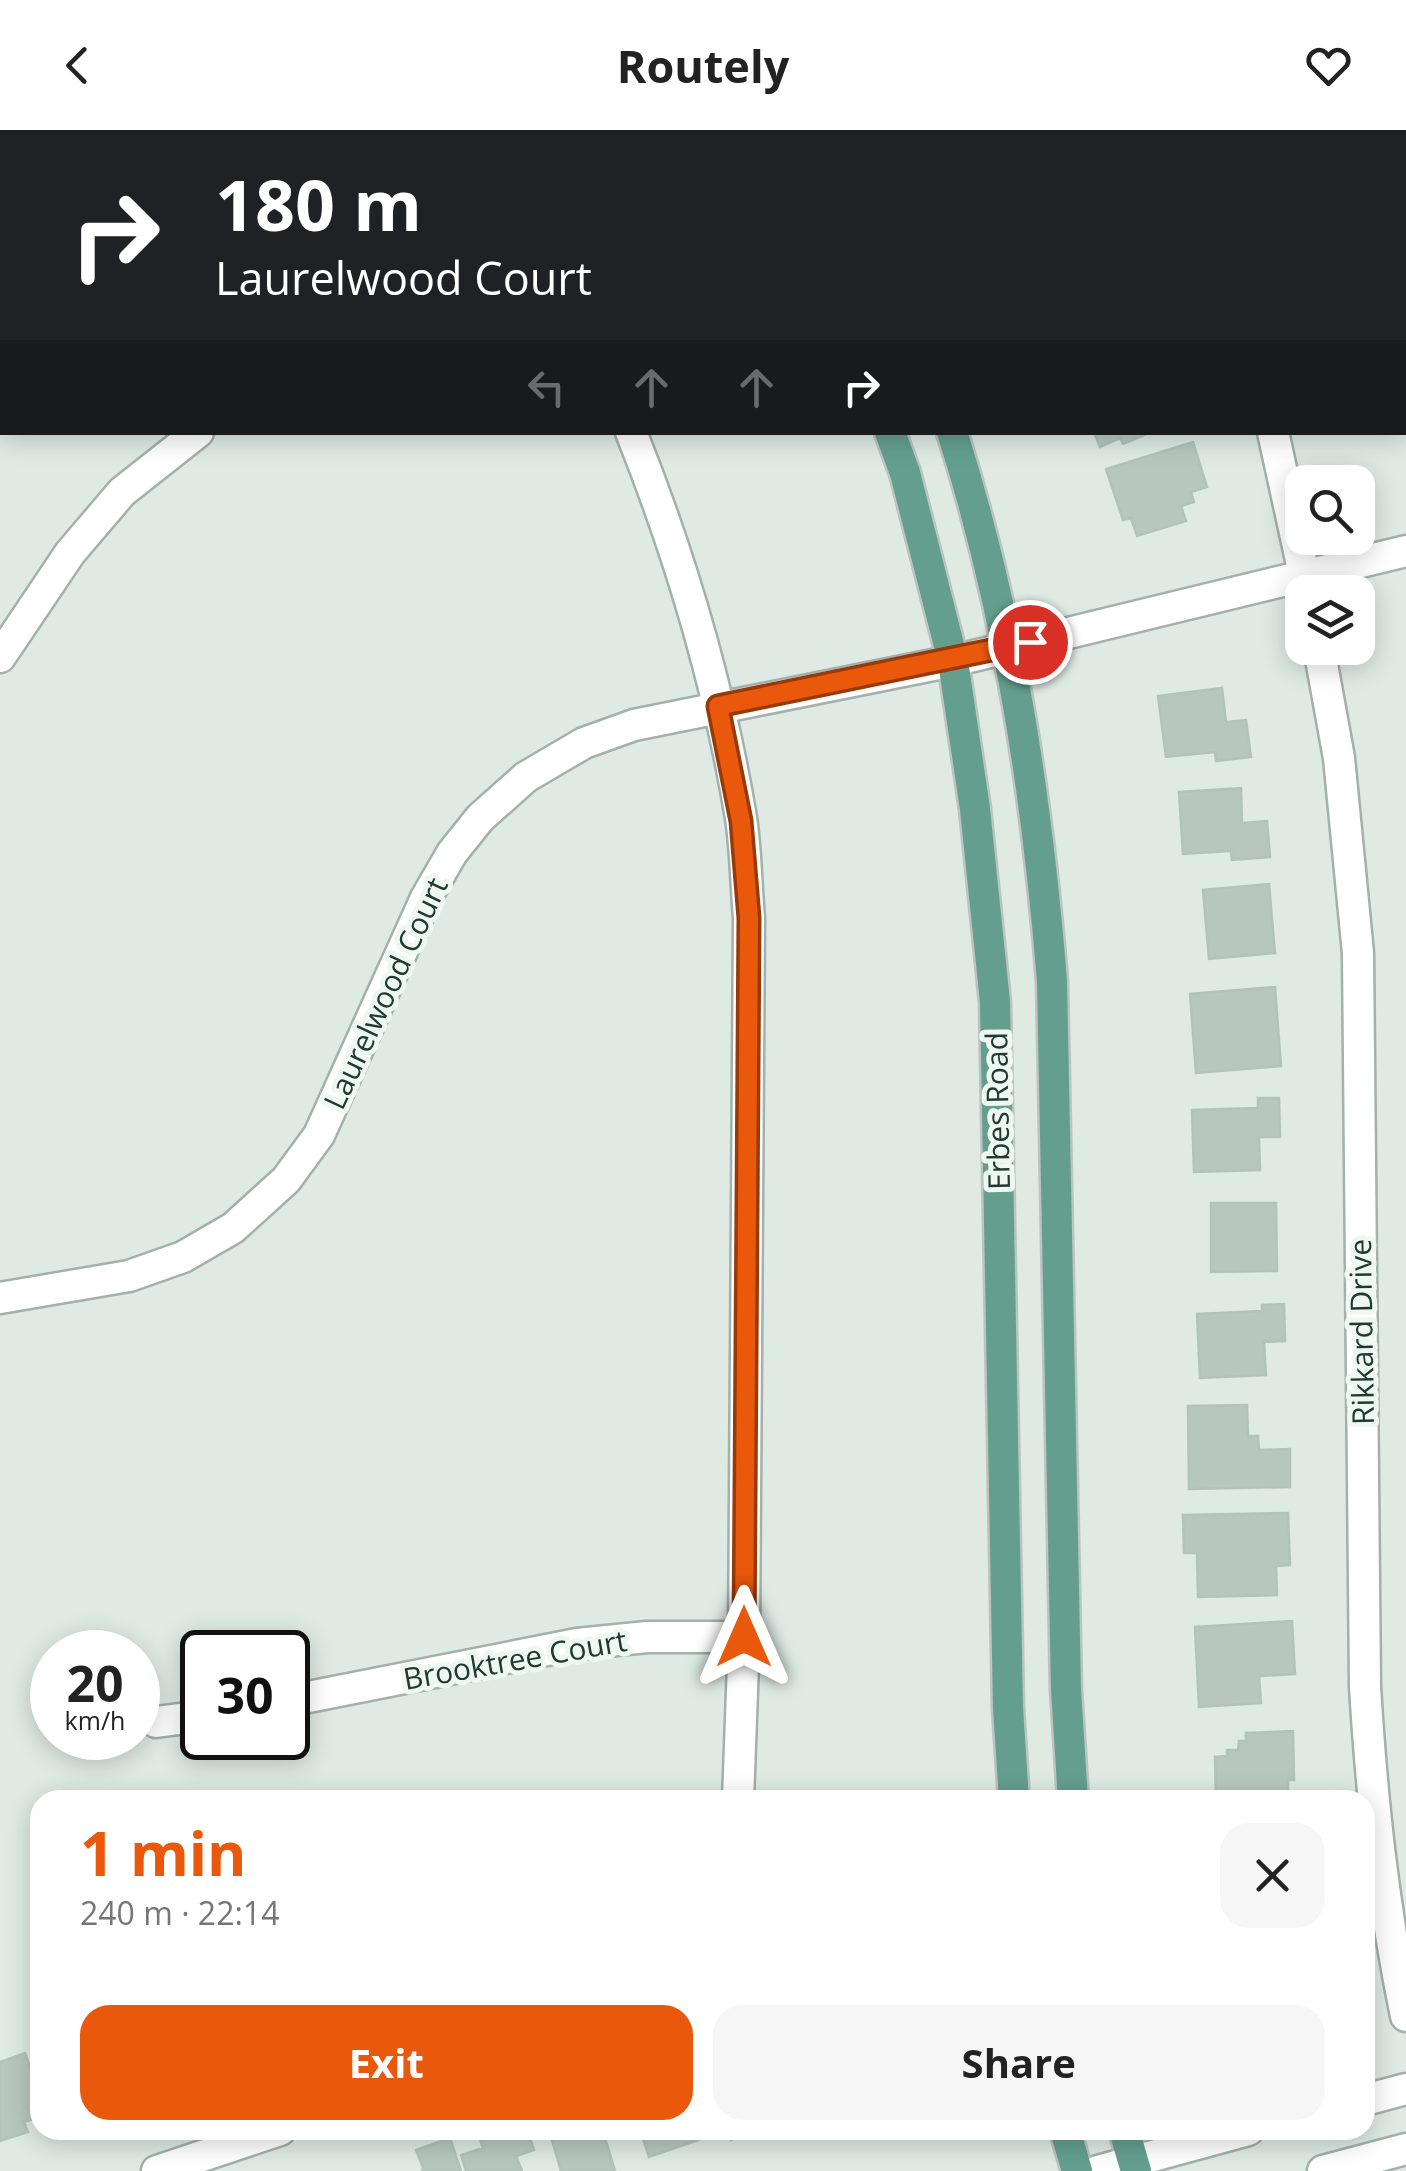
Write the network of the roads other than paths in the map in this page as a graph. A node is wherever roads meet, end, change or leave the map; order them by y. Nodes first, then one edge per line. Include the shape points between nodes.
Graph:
1 (194, 435) edge
2 (632, 435) edge
3 (891, 435) edge
4 (953, 435) edge
5 (1274, 435) edge
6 (1406, 551) edge
7 (1305, 575) edge
8 (1334, 575) edge
9 (1285, 589) edge
10 (1006, 648) junction
11 (0, 657) edge
12 (953, 661) junction
13 (1322, 665) edge
14 (718, 706) junction
15 (0, 1298) edge
16 (744, 1637) junction
17 (310, 1697) edge
18 (738, 1790) edge
19 (1013, 1790) edge
20 (1072, 1790) edge
21 (1371, 1790) edge
22 (1375, 1827) edge
23 (1406, 2016) edge
24 (1406, 2089) edge
25 (1375, 2097) edge
26 (250, 2140) edge
27 (1068, 2140) edge
28 (1127, 2140) edge
29 (1217, 2140) edge
30 (1406, 2149) edge
31 (1135, 2166) edge
32 (157, 2171) edge
33 (1076, 2171) edge
34 (1098, 2171) edge
35 (1323, 2171) edge

1 - 11 street via 122,492 70,553
2 - 14 street via 676,550
3 - 12 main road, Erbes Road
4 - 10 main road, Erbes Road
5 - 7 street
6 - 8 street, Laurelwood Court
9 - 10 street, Laurelwood Court
10 - 12 street, Laurelwood Court
10 - 20 main road, Erbes Road via 1032,786 1052,981
12 - 14 street, Laurelwood Court
12 - 19 main road, Erbes Road via 994,1002
13 - 21 street, Rikkard Drive via 1339,758 1358,954
14 - 15 street, Laurelwood Court via 584,743 526,777 480,818 426,898 319,1134 286,1180 234,1228 183,1258 129,1276
14 - 16 street via 741,821 749,918
16 - 17 street, Brooktree Court via 578,1644
16 - 18 street
22 - 23 street, Rikkard Drive
24 - 25 street
26 - 32 street
27 - 33 main road
28 - 31 main road
29 - 31 street
30 - 35 street
31 - 34 street

